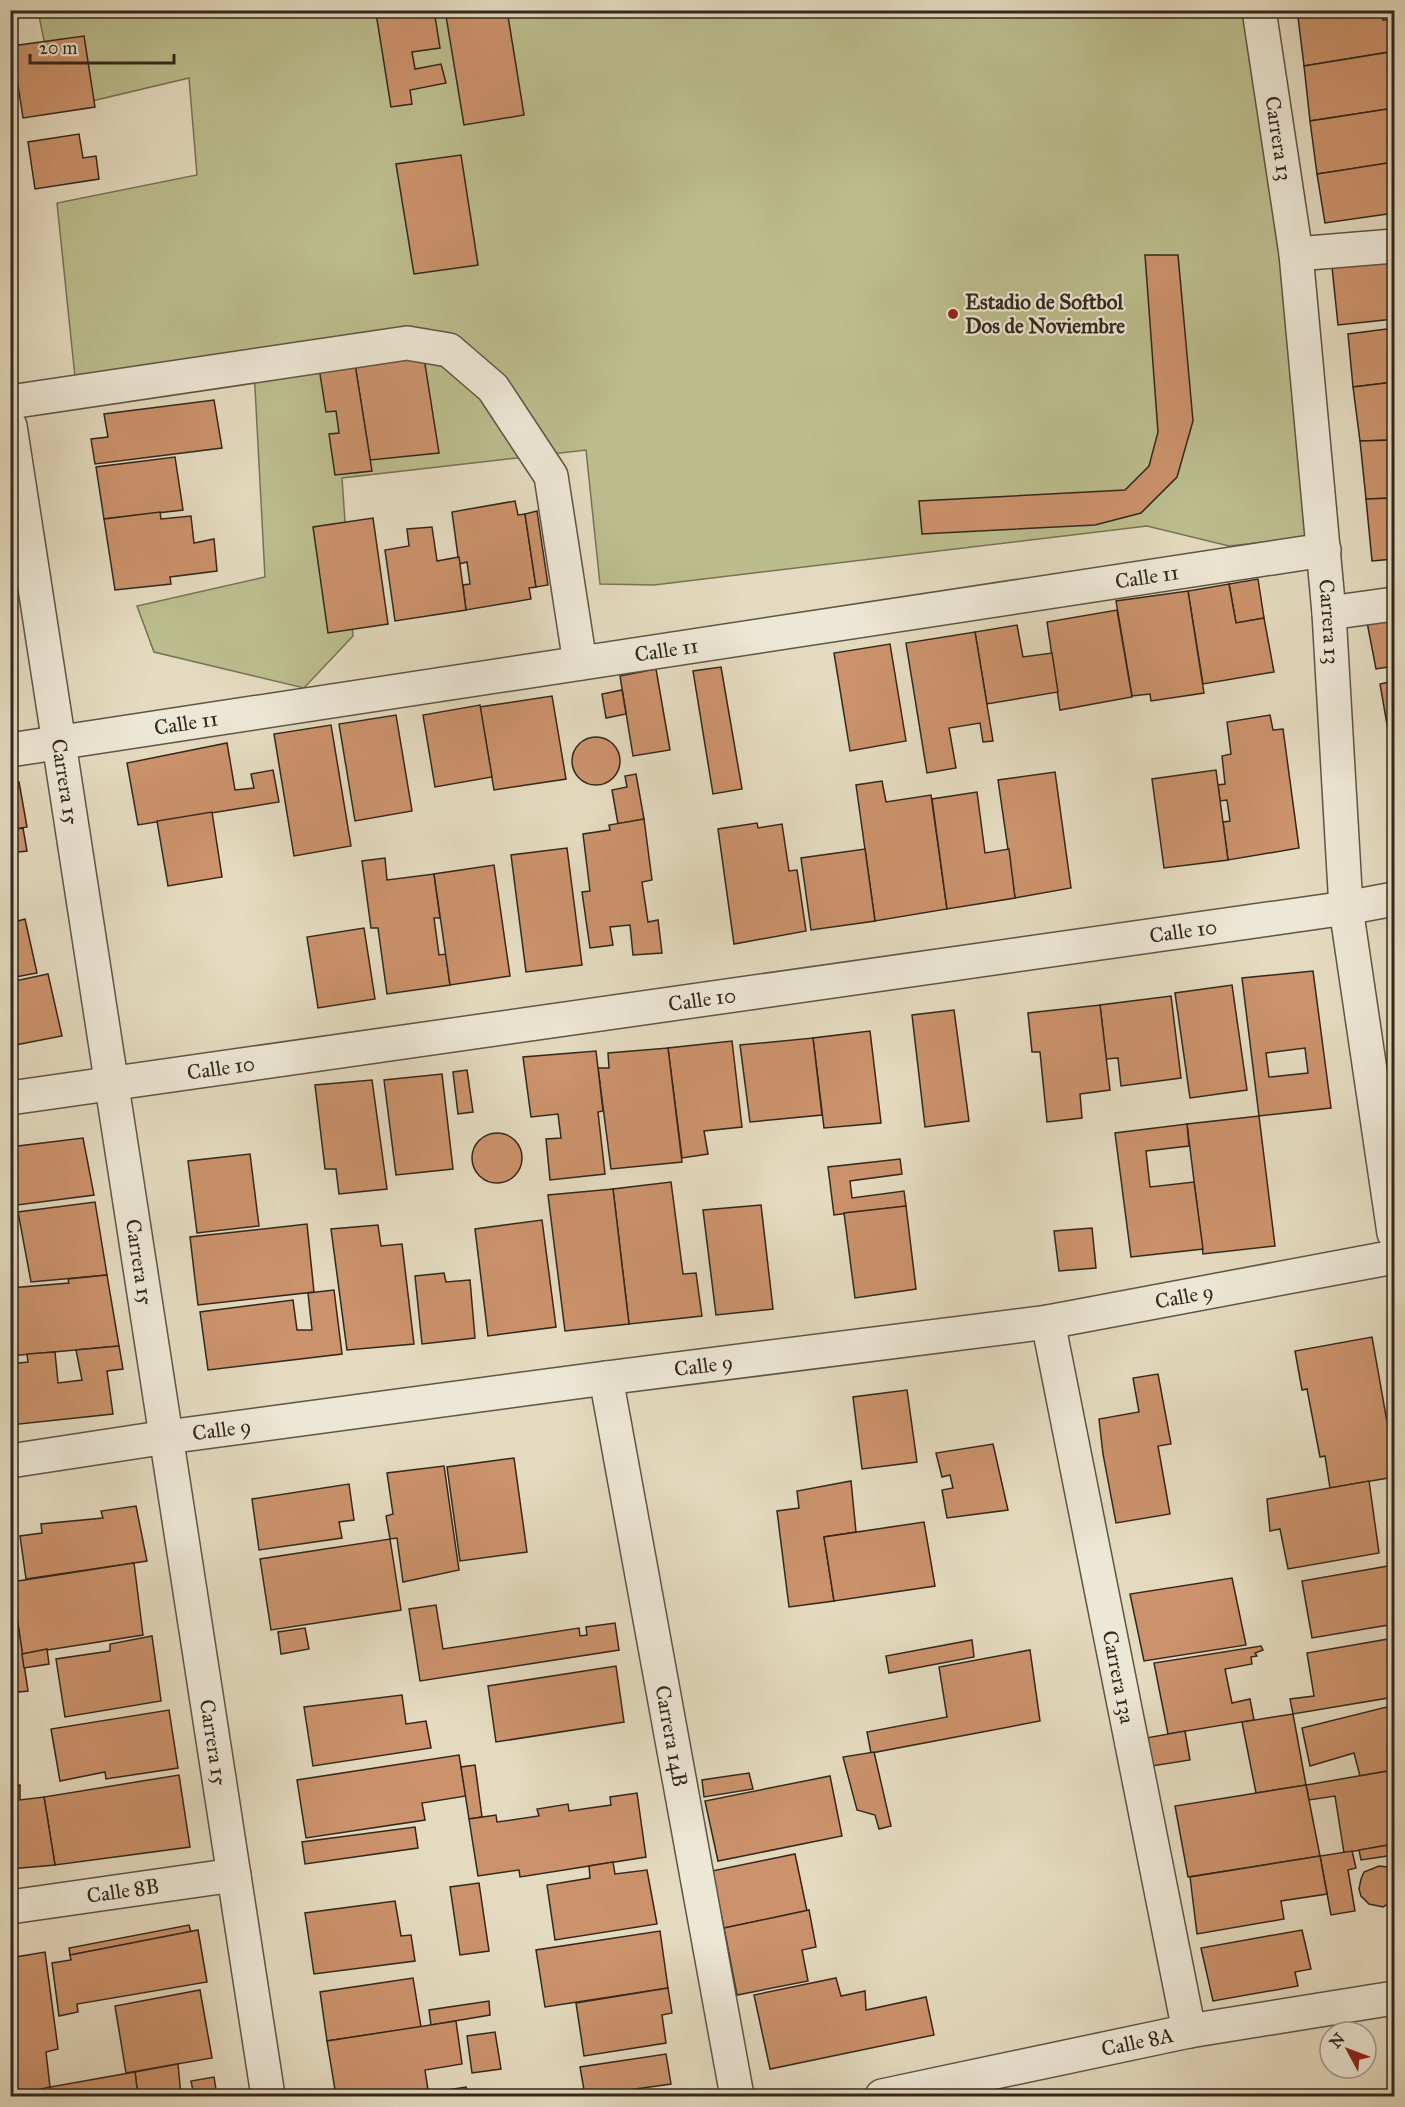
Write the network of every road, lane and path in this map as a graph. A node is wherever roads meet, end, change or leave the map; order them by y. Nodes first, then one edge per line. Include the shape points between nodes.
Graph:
1 (1259, 10) edge
2 (1395, 246) edge
3 (1296, 254) junction
4 (10, 402) edge
5 (10, 426) edge
6 (1324, 550) junction
7 (1395, 604) edge
8 (1329, 612) junction
9 (580, 663) junction
10 (60, 743) junction
11 (10, 750) edge
12 (1395, 899) edge
13 (1346, 908) junction
14 (112, 1083) junction
15 (10, 1098) edge
16 (1395, 1233) edge
17 (1395, 1257) edge
18 (1048, 1322) junction
19 (606, 1378) junction
20 (167, 1437) junction
21 (10, 1461) edge
22 (234, 1875) junction
23 (10, 1907) edge
24 (1395, 1998) edge
25 (1189, 2031) junction
26 (268, 2097) edge
27 (737, 2097) edge
28 (882, 2097) edge

1 - 3 street, Carrera 13
2 - 3 street
3 - 6 street, Carrera 13
4 - 9 street via 407,343 449,350 493,388 551,476
5 - 10 street, Carrera 15
6 - 8 street, Carrera 13
6 - 9 street, Calle 11
7 - 8 street
8 - 13 street, Carrera 13
9 - 10 street, Calle 11
10 - 11 street, Calle 11
10 - 14 street, Carrera 15
12 - 13 street, Calle 10
13 - 14 street, Calle 10
13 - 16 street, Carrera 13
14 - 15 street, Calle 10
14 - 20 street, Carrera 15
17 - 18 street, Calle 9
18 - 19 street, Calle 9
18 - 25 street, Carrera 13a
19 - 20 street, Calle 9
19 - 27 street, Carrera 14B
20 - 21 street, Calle 9
20 - 22 street, Carrera 15
22 - 23 street, Calle 8B
22 - 26 street, Carrera 15
24 - 25 street, Calle 8A
25 - 28 street, Calle 8A

